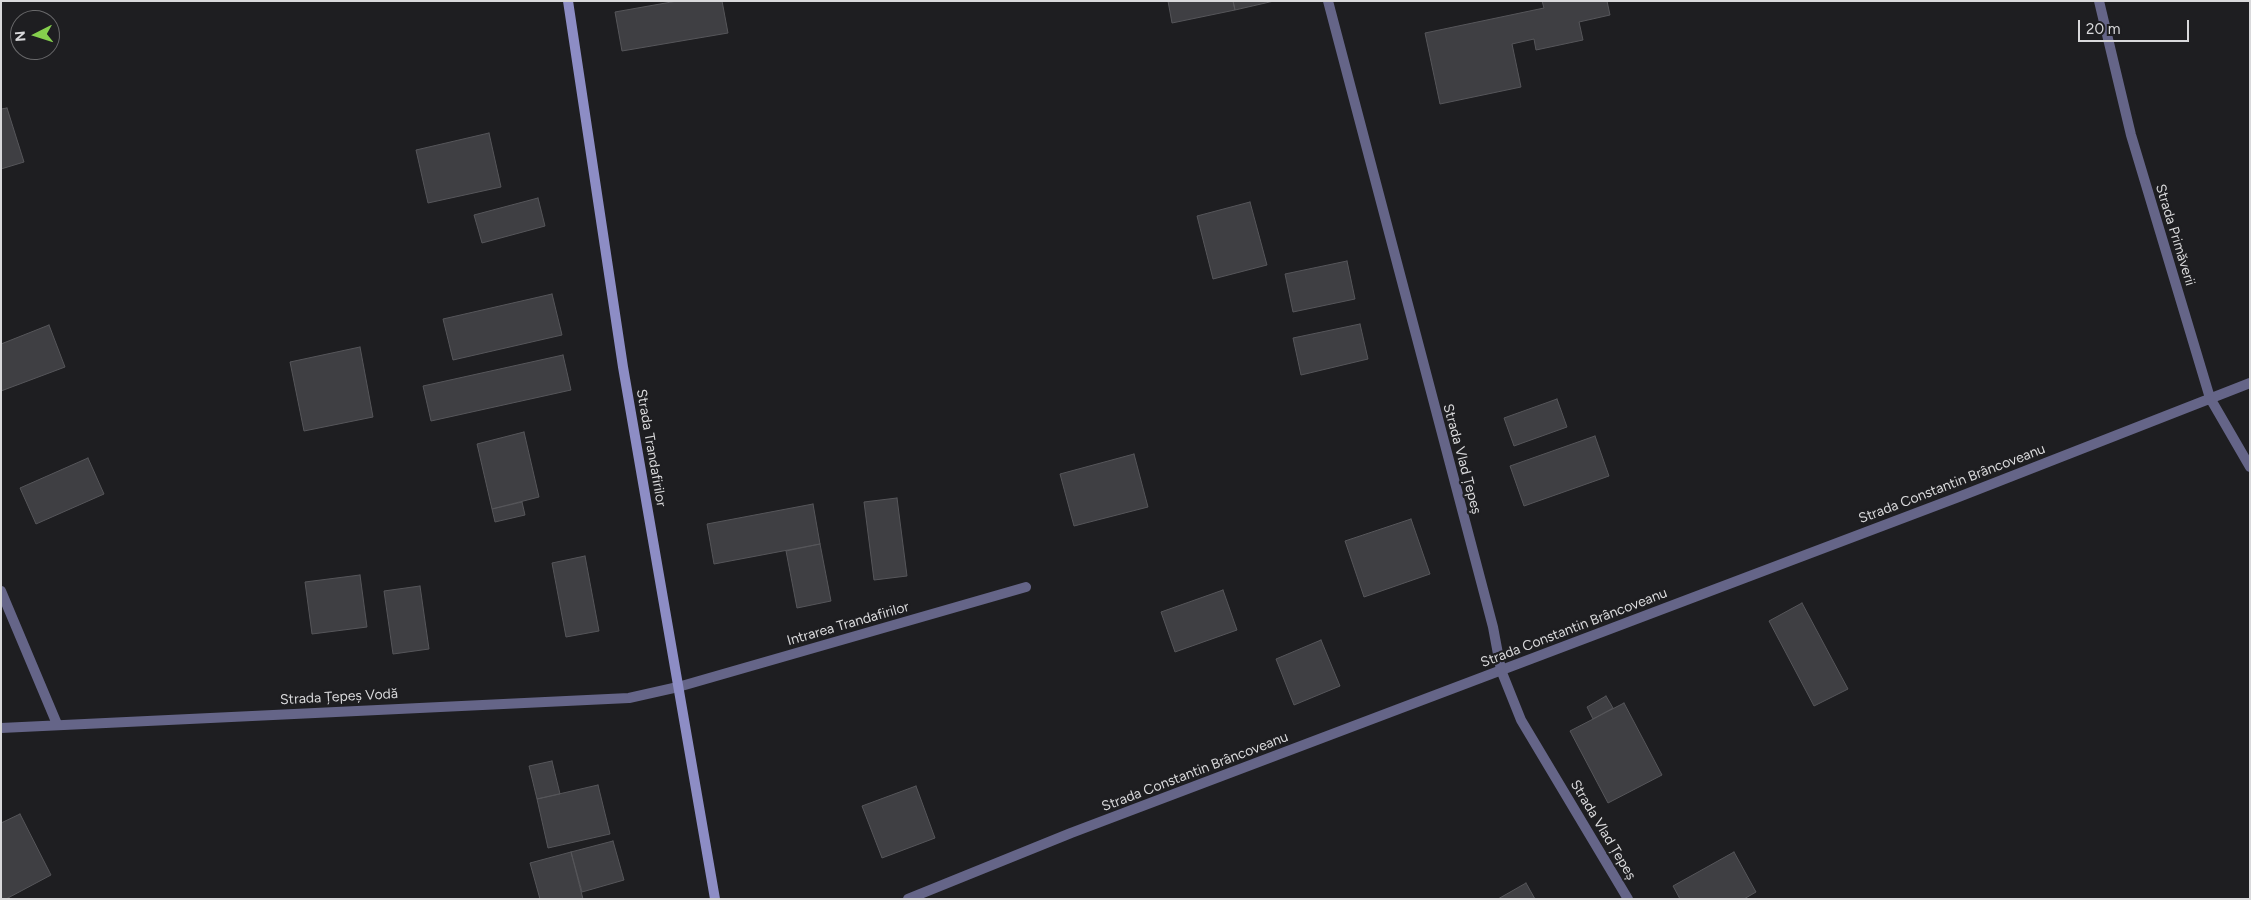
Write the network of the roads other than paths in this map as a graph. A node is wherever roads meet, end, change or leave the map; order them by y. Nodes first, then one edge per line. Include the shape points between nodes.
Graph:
1 (568, 1) edge
2 (1328, 1) edge
3 (2099, 1) edge
4 (2250, 383) edge
5 (2210, 398) junction
6 (2250, 467) edge
7 (1026, 588) dead end
8 (1, 591) edge
9 (1501, 670) junction
10 (678, 687) junction
11 (57, 724) junction
12 (1, 728) edge
13 (715, 899) edge
14 (908, 899) edge
15 (1628, 899) edge

1 - 10 main road, Strada Trandafirilor via 623,367
2 - 9 street, Strada Vlad Țepeș via 1493,627
3 - 5 street, Strada Primăverii via 2131,136
4 - 5 street, Strada Constantin Brâncoveanu
5 - 6 street, Strada Primăverii
5 - 9 street, Strada Constantin Brâncoveanu via 1947,502
7 - 10 street, Intrarea Trandafirilor
8 - 11 street
9 - 14 street, Strada Constantin Brâncoveanu via 1071,833
9 - 15 street, Strada Vlad Țepeș via 1521,720
10 - 11 street, Strada Țepeș Vodă via 629,698
10 - 13 main road, Strada Trandafirilor
11 - 12 street, Strada Țepeș Vodă

